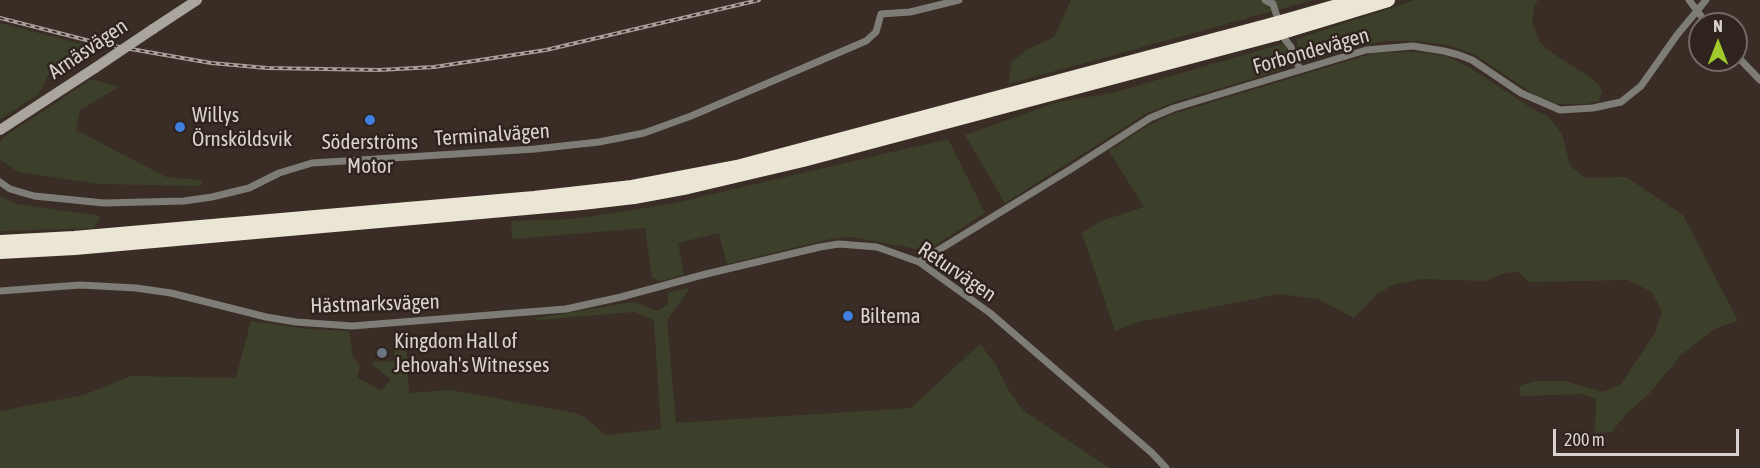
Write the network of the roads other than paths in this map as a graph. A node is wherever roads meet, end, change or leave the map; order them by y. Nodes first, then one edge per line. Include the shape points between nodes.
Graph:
1 (195, 0) edge
2 (959, 0) edge
3 (1264, 0) edge
4 (1358, 0) edge
5 (1388, 0) edge
6 (1689, 0) edge
7 (1706, 0) edge
8 (1698, 10) junction
9 (1281, 27) junction
10 (1748, 68) edge
11 (1300, 70) junction
12 (1760, 80) edge
13 (0, 130) edge
14 (0, 182) edge
15 (0, 242) edge
16 (0, 252) edge
17 (919, 262) junction
18 (0, 291) edge
19 (645, 291) joint
20 (1166, 468) edge

1 - 13 street, Arnäsvägen, bridge
2 - 14 street, Terminalvägen via 910,12 881,14 876,32 866,42 691,116 644,133 599,142 312,164 279,173 249,188 184,201 104,203 34,196
3 - 11 street via 1274,4 1284,38
4 - 9 highway
5 - 9 highway
6 - 8 street
7 - 8 street, Forbondevägen
8 - 11 street, Forbondevägen via 1641,86 1609,106 1551,108 1472,60 1427,48 1395,46 1366,50
9 - 15 highway via 737,167 642,185 522,200
9 - 16 highway via 802,160 634,197 75,249
10 - 12 street
11 - 17 street, Forbondevägen via 1150,118
17 - 19 street, Returvägen via 877,247 839,244
17 - 20 street, Returvägen via 990,313
18 - 19 street, Hästmarksvägen via 72,285 136,288 182,295 286,321 352,326 566,309

